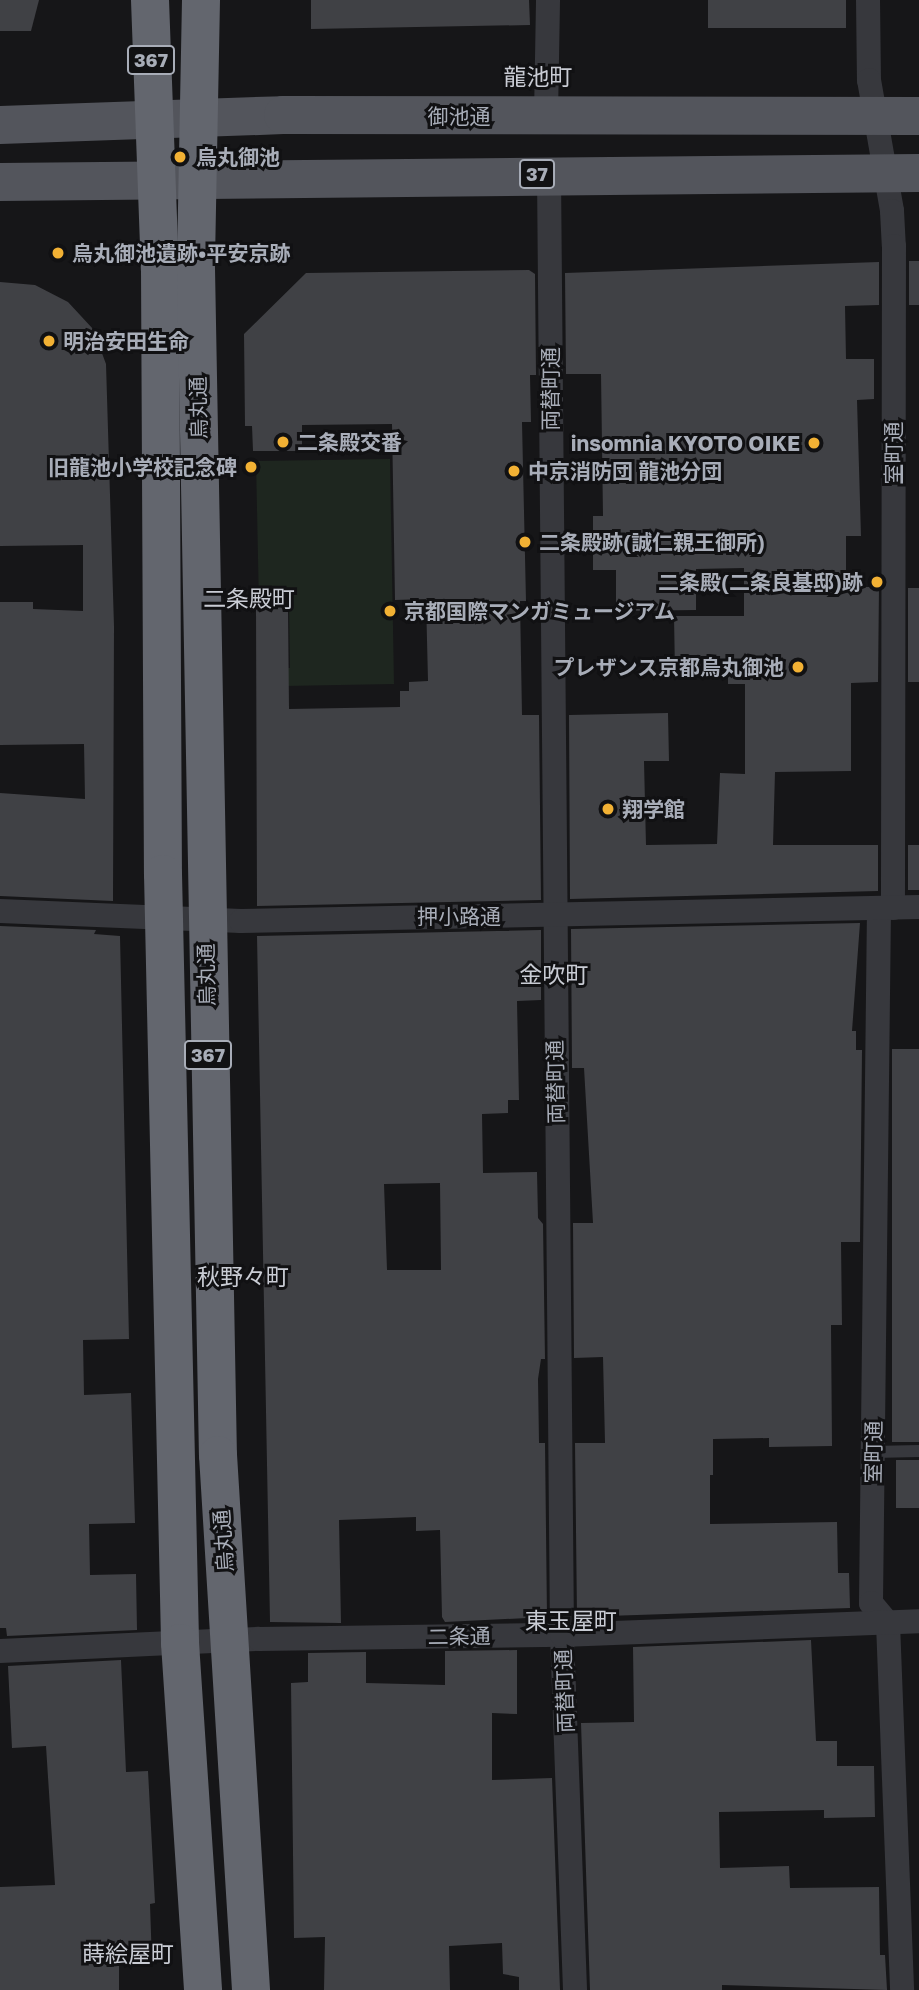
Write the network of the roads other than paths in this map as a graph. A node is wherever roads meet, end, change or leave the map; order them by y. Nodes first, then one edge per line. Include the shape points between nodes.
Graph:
1 (150, 0) edge
2 (201, 0) edge
3 (548, 0) edge
4 (868, 0) edge
5 (547, 116) junction
6 (919, 116) edge
7 (876, 117) junction
8 (200, 118) junction
9 (152, 120) junction
10 (0, 125) edge
11 (902, 173) edge
12 (549, 174) junction
13 (198, 178) junction
14 (156, 179) junction
15 (0, 182) edge
16 (919, 907) edge
17 (886, 908) junction
18 (0, 911) edge
19 (553, 916) junction
20 (164, 920) junction
21 (205, 921) junction
22 (919, 1451) edge
23 (873, 1452) junction
24 (919, 1621) edge
25 (888, 1623) junction
26 (562, 1635) junction
27 (230, 1640) junction
28 (180, 1643) junction
29 (0, 1651) edge
30 (203, 1990) edge
31 (251, 1990) edge
32 (575, 1990) edge
33 (902, 1990) edge

1 - 9 highway, 烏丸通 / 367
2 - 8 highway, 烏丸通 / 367
3 - 5 street
4 - 7 street, 室町通 via 869,80
5 - 7 main road, 御池通
5 - 8 main road, 御池通
6 - 7 main road, 御池通
7 - 11 street, 室町通
8 - 9 main road, 御池通
8 - 13 highway, 烏丸通 / 367
9 - 10 main road, 御池通
9 - 14 highway, 烏丸通 / 367
11 - 12 main road, 37
11 - 17 street, 室町通 via 894,246
12 - 13 main road, 37
12 - 19 street, 両替町通
13 - 14 main road, 37
13 - 21 highway, 烏丸通 / 367
14 - 15 main road, 37
14 - 20 highway, 烏丸通 / 367
16 - 17 street, 押小路通
17 - 19 street, 押小路通
17 - 23 street, 室町通
18 - 20 street, 押小路通
19 - 21 street, 押小路通
19 - 26 street, 両替町通
20 - 21 street, 押小路通
20 - 28 highway, 烏丸通 / 367
21 - 27 highway, 烏丸通 / 367 via 218,1455
22 - 23 lane
23 - 25 street, 室町通 via 872,1603
24 - 25 street, 二条通
25 - 26 street, 二条通
25 - 33 street, 室町通
26 - 27 street, 二条通
26 - 32 street, 両替町通
27 - 28 street, 二条通
27 - 31 highway, 烏丸通 / 367
28 - 29 street, 二条通
28 - 30 highway, 烏丸通 / 367

